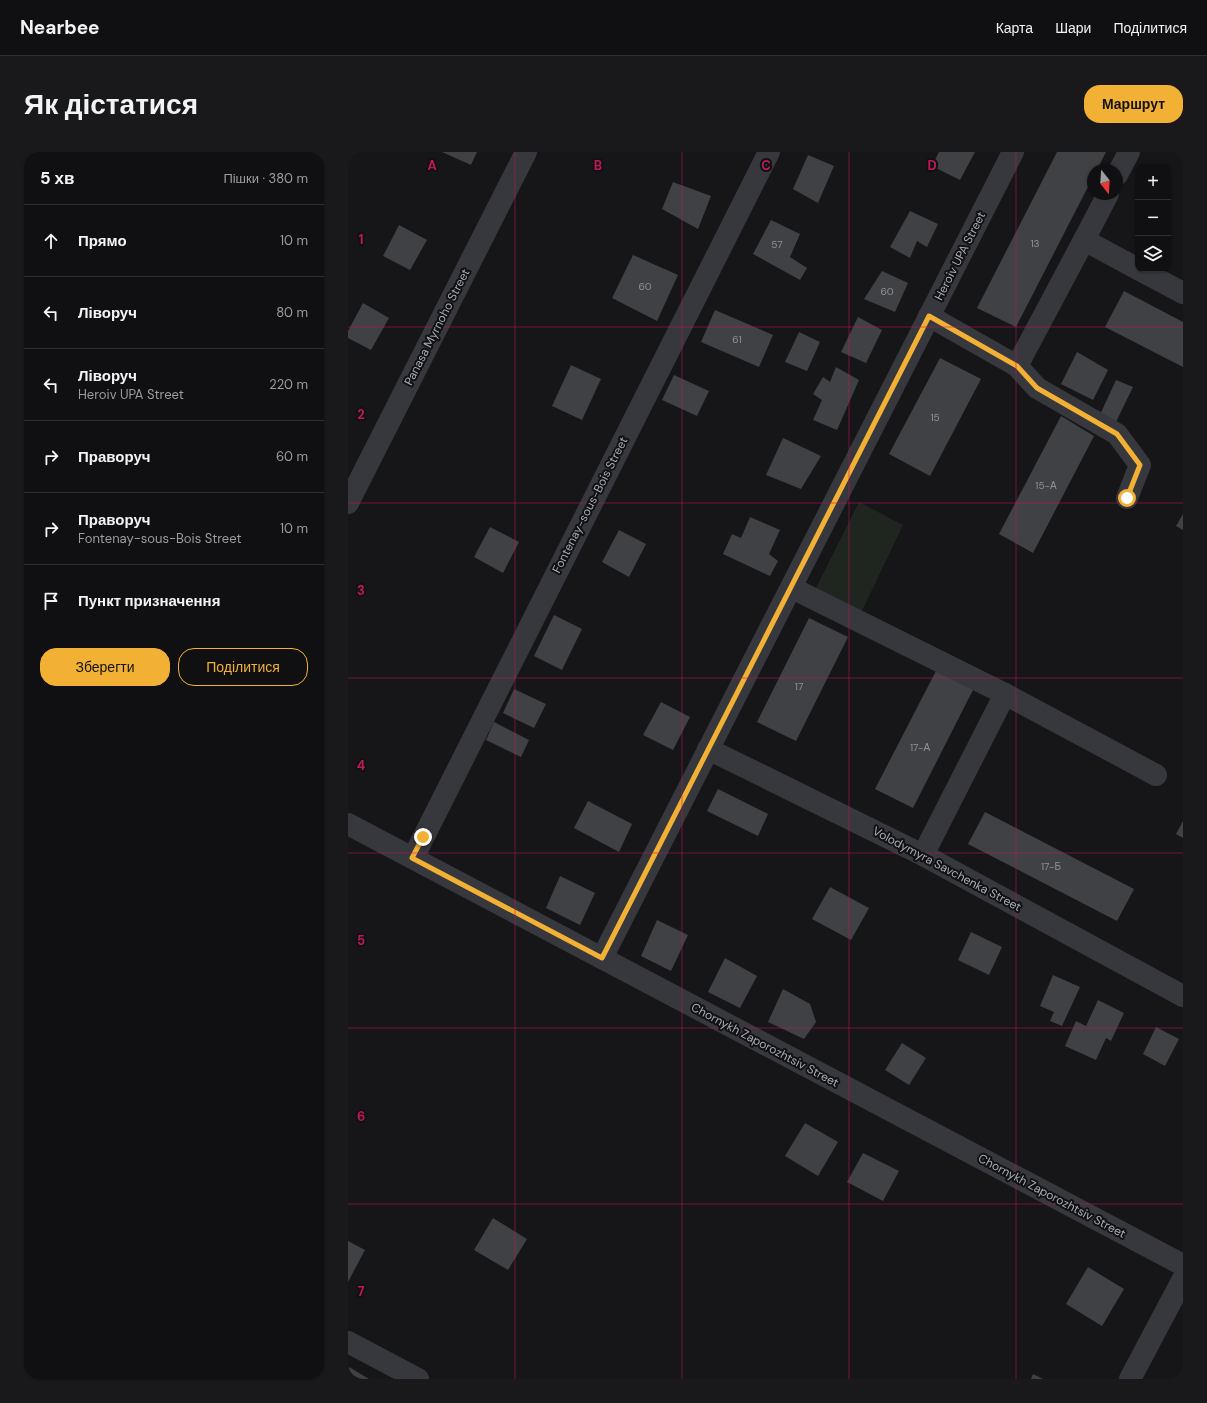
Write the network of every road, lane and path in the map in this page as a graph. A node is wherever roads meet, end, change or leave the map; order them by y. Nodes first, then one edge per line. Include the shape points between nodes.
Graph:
1 (526, 152) edge
2 (768, 152) edge
3 (1013, 152) edge
4 (1129, 152) edge
5 (1123, 164) edge
6 (1105, 200) edge
7 (1084, 240) junction
8 (1135, 267) edge
9 (1144, 272) edge
10 (1183, 293) edge
11 (929, 316) junction
12 (1017, 366) junction
13 (1127, 498) dead end
14 (348, 503) edge
15 (792, 588) junction
16 (1005, 694) junction
17 (708, 749) junction
18 (1156, 775) dead end
19 (348, 824) edge
20 (923, 855) junction
21 (412, 858) junction
22 (602, 958) junction
23 (1183, 996) edge
24 (1183, 1265) edge
25 (1183, 1279) edge
26 (348, 1342) edge
27 (418, 1379) edge
28 (1130, 1379) edge

1 - 14 street, Panasa Myrnoho Street
2 - 21 street, Fontenay-sous-Bois Street
3 - 11 street, Heroiv UPA Street
4 - 5 street
6 - 7 street
7 - 8 street
7 - 12 street
9 - 10 street
11 - 12 street
11 - 15 street, Heroiv UPA Street
12 - 13 street via 1037,388 1117,434 1140,465
15 - 16 street
15 - 17 street, Heroiv UPA Street
16 - 18 street
16 - 20 street
17 - 20 street, Volodymyra Savchenka Street
17 - 22 street, Heroiv UPA Street
19 - 21 street, Chornykh Zaporozhtsiv Street
20 - 23 street, Volodymyra Savchenka Street
21 - 22 street, Chornykh Zaporozhtsiv Street
22 - 24 street, Chornykh Zaporozhtsiv Street
25 - 28 street
26 - 27 street

